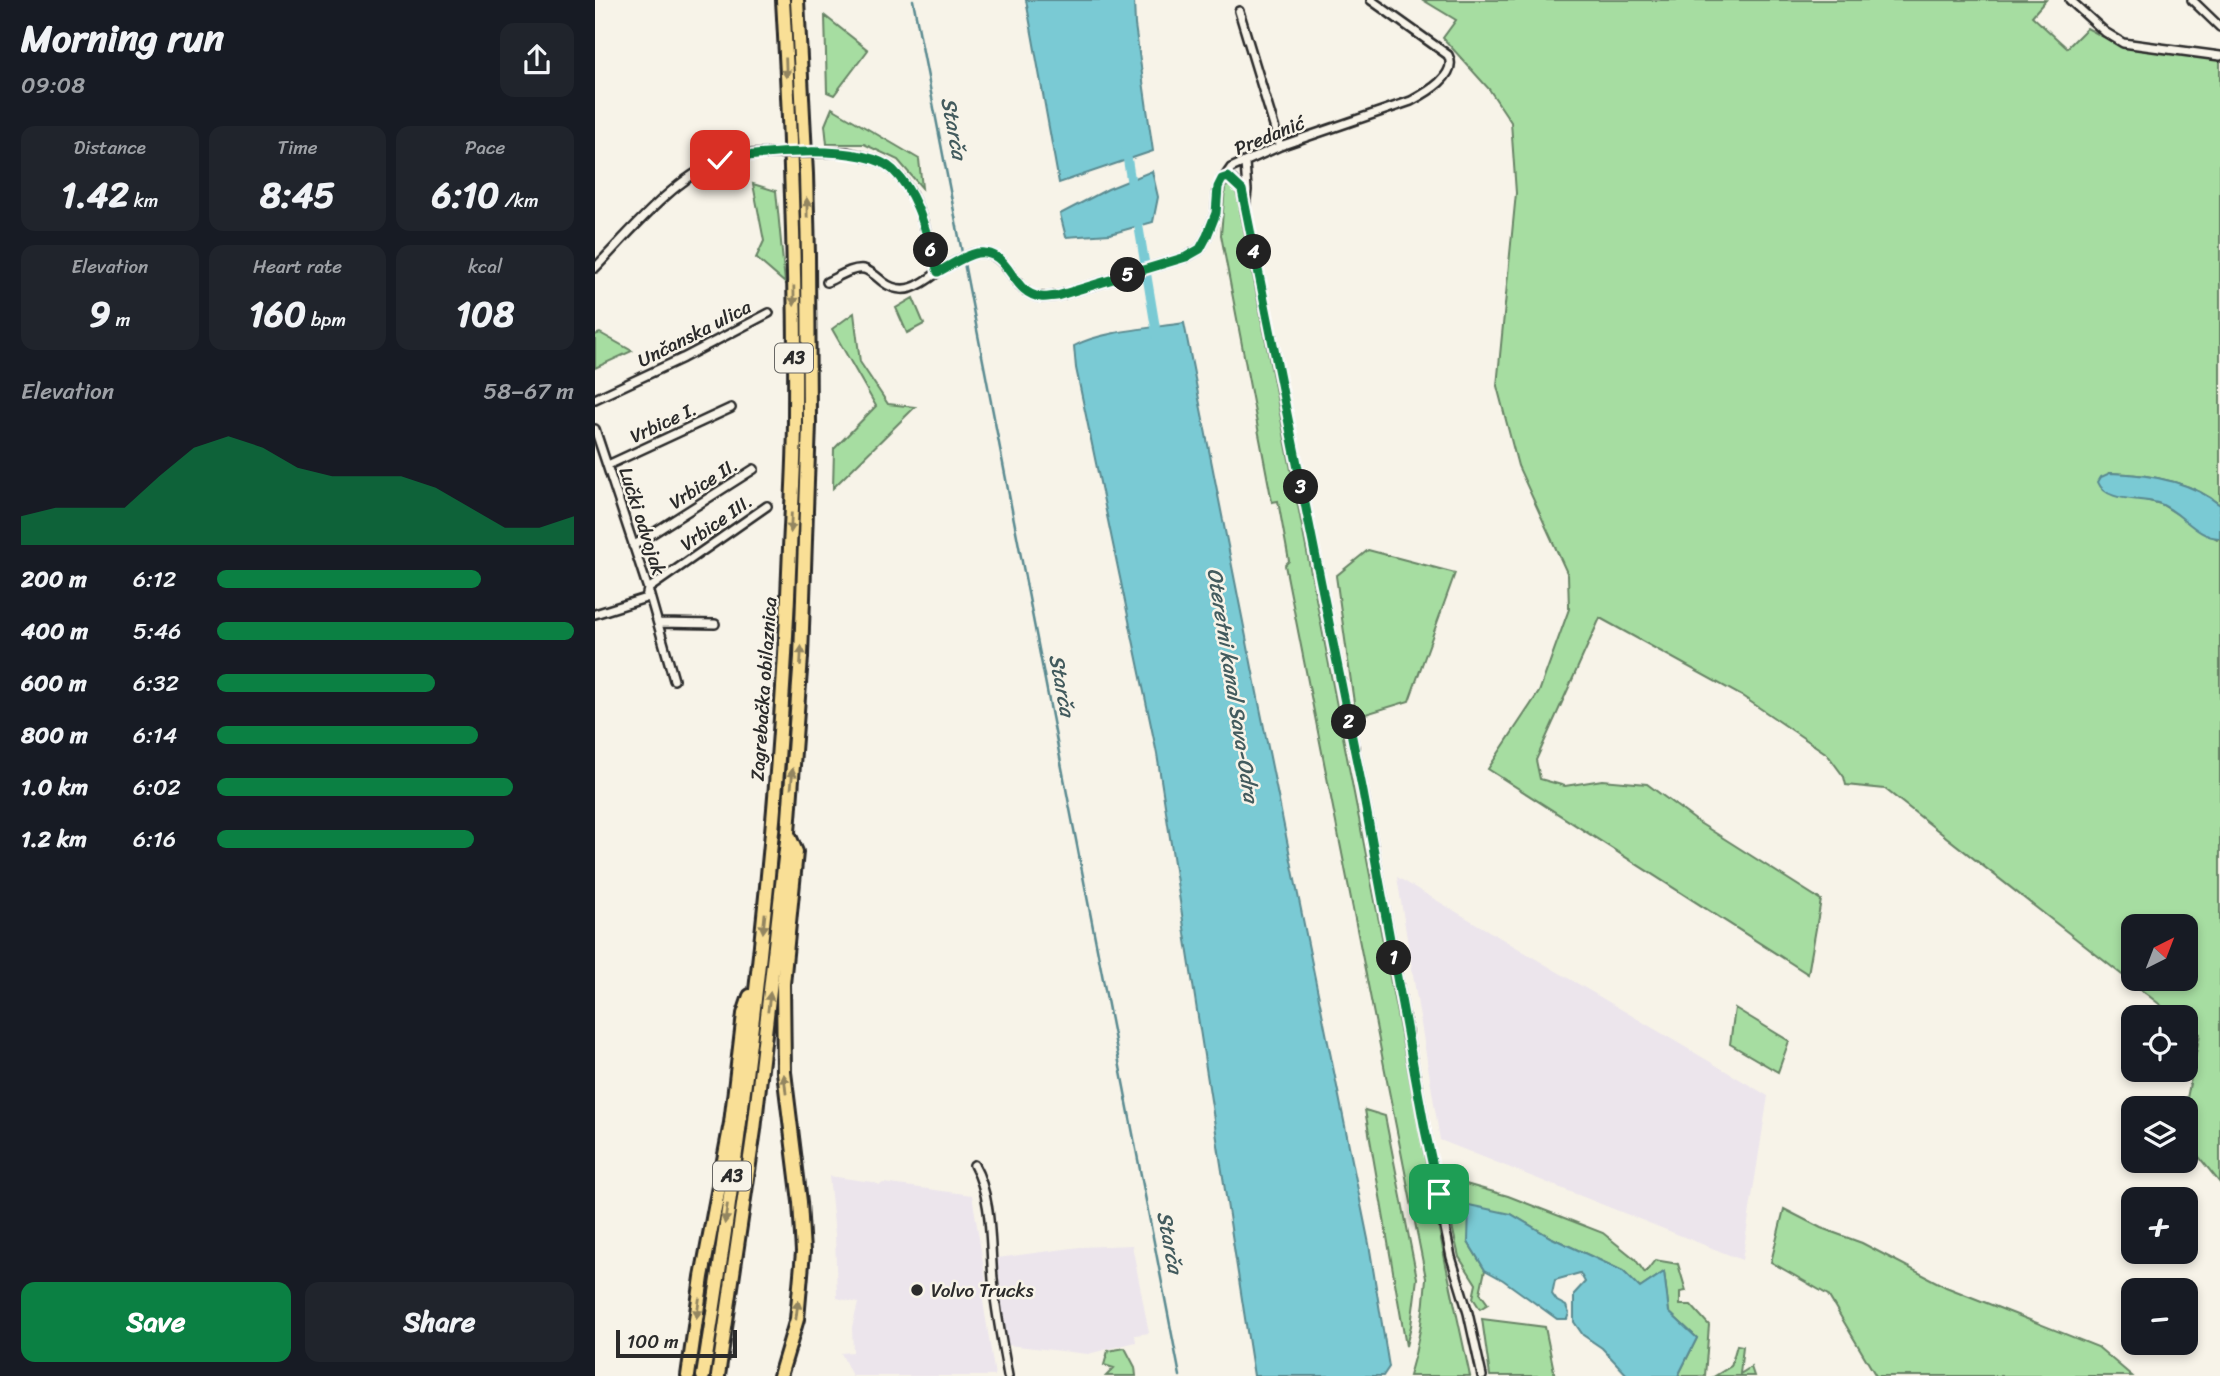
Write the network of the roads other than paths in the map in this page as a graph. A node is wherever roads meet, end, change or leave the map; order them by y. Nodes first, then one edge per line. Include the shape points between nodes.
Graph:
1 (783, 0) edge
2 (797, 0) edge
3 (1371, 0) edge
4 (2070, 0) edge
5 (2192, 0) edge
6 (1239, 11) dead end
7 (2220, 27) edge
8 (2220, 55) edge
9 (1280, 146) junction
10 (1245, 163) junction
11 (1222, 179) junction
12 (1245, 208) junction
13 (595, 268) edge
14 (938, 272) junction
15 (827, 282) dead end
16 (769, 313) dead end
17 (595, 399) edge
18 (731, 408) dead end
19 (595, 429) edge
20 (608, 465) junction
21 (754, 468) dead end
22 (767, 506) dead end
23 (633, 546) junction
24 (648, 589) junction
25 (595, 614) edge
26 (659, 623) junction
27 (715, 624) dead end
28 (674, 680) dead end
29 (788, 832) junction
30 (758, 976) junction
31 (974, 1165) dead end
32 (688, 1374) edge
33 (703, 1376) edge
34 (718, 1376) edge
35 (780, 1376) edge
36 (1008, 1376) edge
37 (1482, 1376) edge

1 -> 30 highway, Zagrebačka obilaznica / A3 via 795,419 782,717
29 -> 2 highway, Zagrebačka obilaznica / A3 via 801,657 809,423 806,174
3 - 9 street, Predanić via 1448,55 1450,68 1444,78 1411,101
4 - 8 street via 2123,43
5 - 7 street
6 - 9 street
9 - 10 street, Predanić
10 - 11 street, Predanić via 1231,168
10 - 12 street
11 - 12 street via 1228,177 1242,190
11 - 14 street, Predanić via 1216,213 1200,249 1170,263 1057,296 1038,297 1017,283 998,257 977,253
12 - 37 street via 1363,792 1425,1130
13 - 14 street, bridge via 690,176 720,160 846,152 891,168 905,184 919,211
14 - 15 street, Predanić via 907,290 896,289 863,269
16 - 17 street, Unčanska ulica
18 - 20 street, Vrbice I.
19 - 20 street, Lučki odvojak
20 - 23 street, Lučki odvojak
21 - 23 street, Vrbice II.
22 - 24 street, Vrbice III.
23 - 24 street, Lučki odvojak
24 - 25 street, Vrbice III. via 646,598
24 - 26 street, Lučki odvojak
26 - 27 street
26 - 28 street, Lučki odvojak
34 -> 29 highway, Zagrebačka obilaznica / A3 via 752,1143
35 -> 29 highway via 797,1319 803,1252 784,1072 783,984 796,852
30 -> 32 highway via 744,1014 731,1123
30 -> 33 highway, Zagrebačka obilaznica / A3
31 - 36 street via 987,1205

